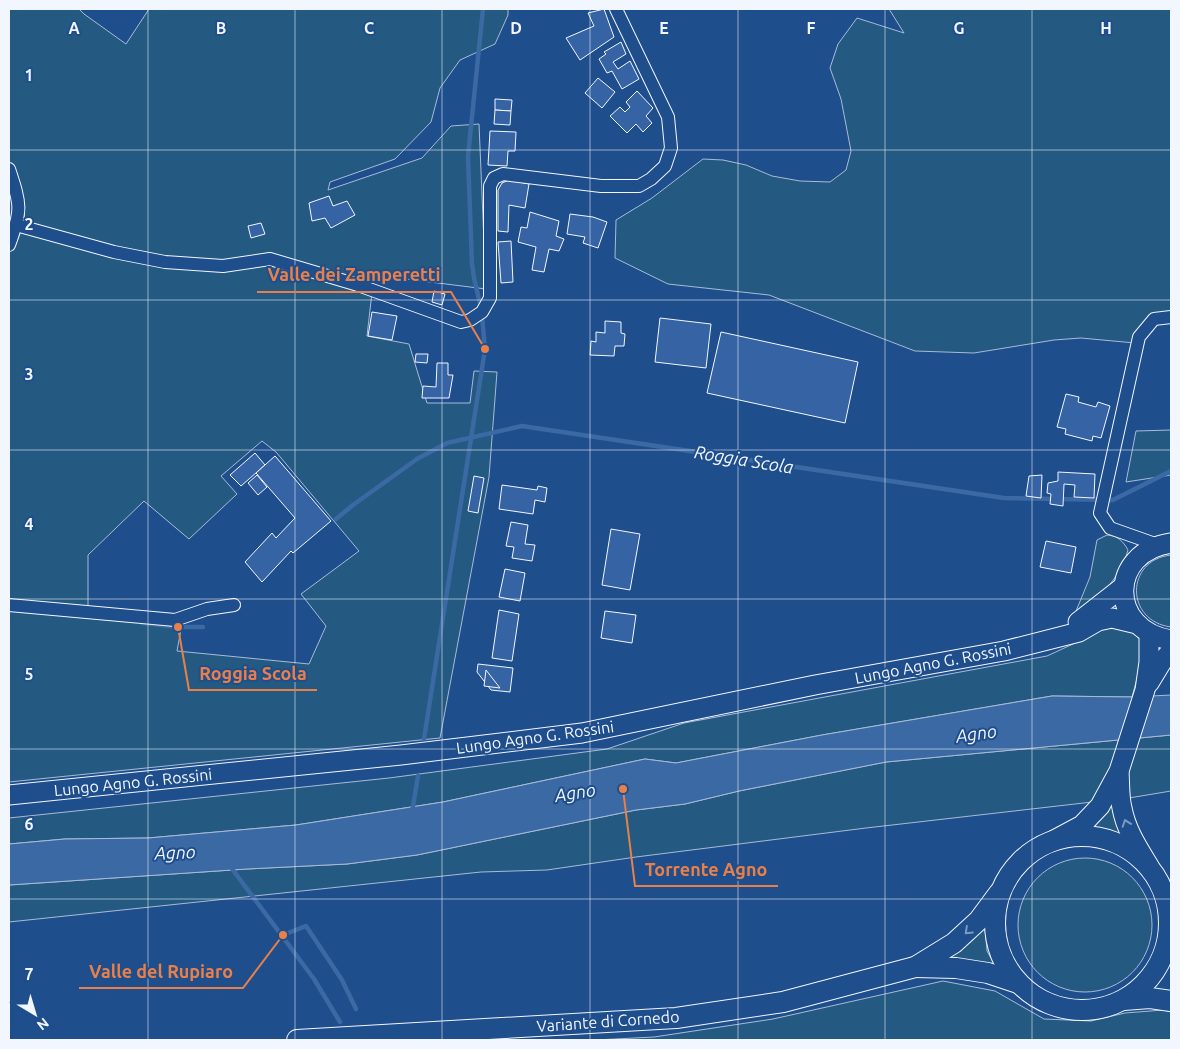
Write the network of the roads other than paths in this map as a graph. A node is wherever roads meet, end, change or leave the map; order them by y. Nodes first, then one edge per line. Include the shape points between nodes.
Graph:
1 (616, 9) edge
2 (9, 170) edge
3 (16, 226) junction
4 (9, 245) edge
5 (1171, 317) edge
6 (1124, 533) junction
7 (1164, 544) edge
8 (1134, 562) junction
9 (1124, 586) junction
10 (9, 605) edge
11 (234, 605) dead end
12 (1143, 629) junction
13 (1056, 638) junction
14 (1171, 640) edge
15 (1161, 658) edge
16 (1119, 771) junction
17 (9, 795) edge
18 (1054, 840) junction
19 (1149, 866) junction
20 (999, 894) junction
21 (1169, 949) edge
22 (915, 966) junction
23 (1018, 983) junction
24 (1122, 1000) junction
25 (1171, 1001) edge
26 (297, 1040) edge

1 - 3 street via 668,117 671,148 664,166 639,186 601,186 503,174 494,178 490,186 490,298 482,312 470,320 450,319 358,285 270,259 223,266 165,262
2 - 3 street via 18,196
3 - 4 street
5 - 6 street via 1154,319 1139,337 1100,513 1110,528
6 - 7 street
6 - 8 street via 1133,545
7 - 8 main road, Lungo Agno G. Rossini via 1143,552
8 - 9 main road, Lungo Agno G. Rossini
9 - 12 main road via 1129,613
9 - 13 main road, Lungo Agno G. Rossini
10 - 11 street via 175,620 207,609
12 - 13 main road, Lungo Agno G. Rossini via 1112,618
12 - 14 main road, Lungo Agno G. Rossini
12 - 15 main road
13 - 17 main road, Lungo Agno G. Rossini via 1000,652 815,685 582,733 402,755
15 - 16 main road via 1145,690
16 - 18 main road via 1100,806 1082,824
19 -> 16 main road via 1125,820
18 - 19 main road via 1080,835 1106,838 1130,849
18 - 20 main road via 1030,852 1012,870
19 - 21 main road via 1163,890 1169,918
20 -> 22 main road via 979,920 954,943
20 - 23 main road via 994,917 996,941 1004,963
21 - 24 main road via 1142,986
22 - 23 main road via 988,973
22 - 26 main road, Variante di Cornedo via 783,1002 676,1018
23 - 24 main road via 1040,1000 1067,1009 1095,1009
24 - 25 main road via 1150,998

